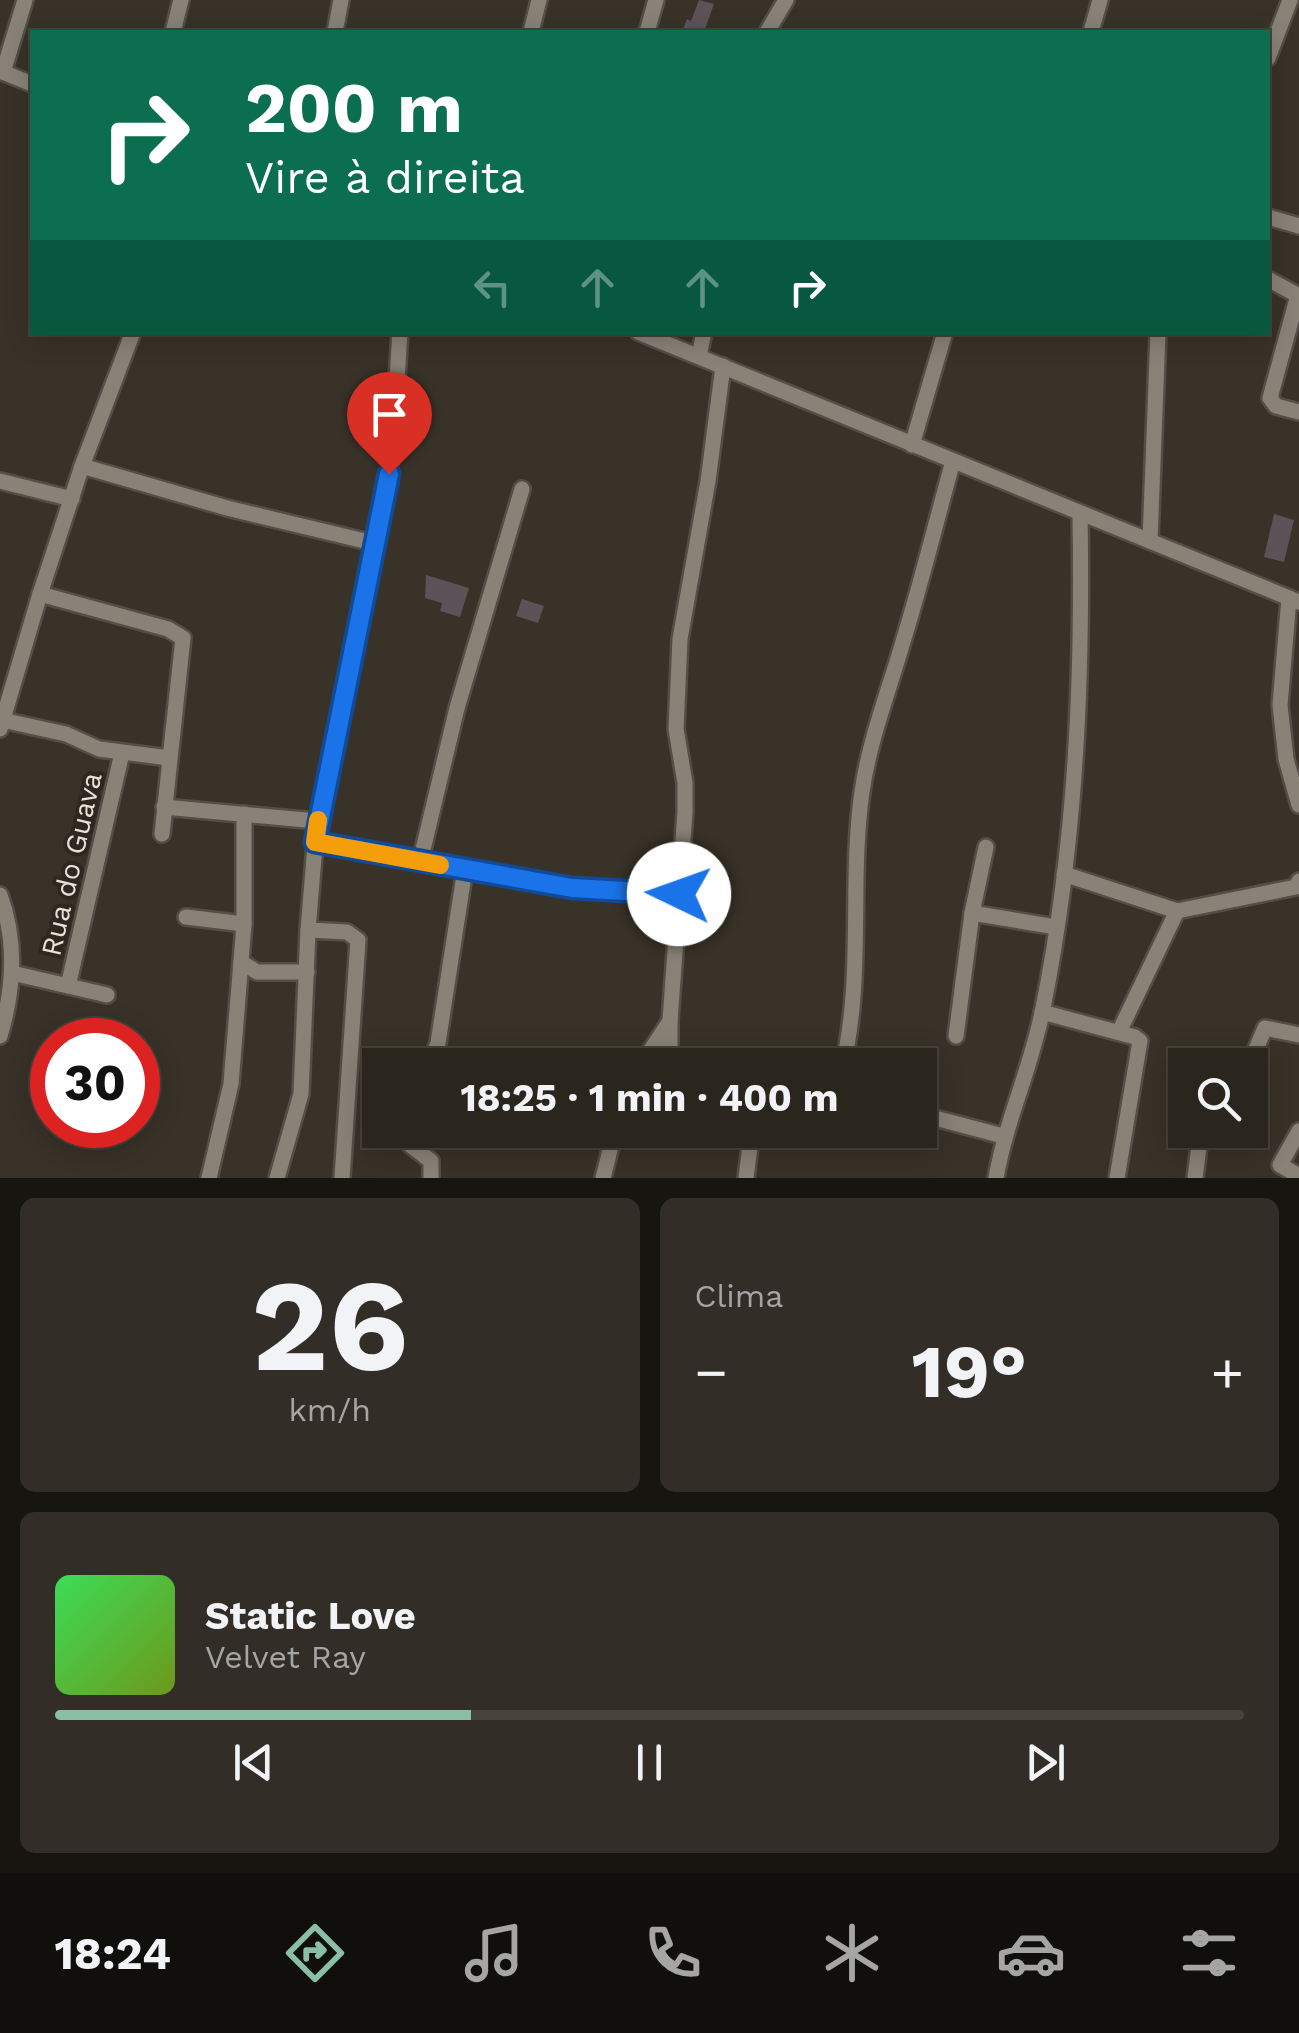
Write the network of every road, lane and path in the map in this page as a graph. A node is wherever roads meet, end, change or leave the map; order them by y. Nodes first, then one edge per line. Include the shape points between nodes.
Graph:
1 (24, 0) edge
2 (181, 0) edge
3 (342, 0) edge
4 (538, 0) edge
5 (656, 0) edge
6 (786, 0) edge
7 (1100, 0) edge
8 (1290, 0) edge
9 (174, 30) edge
10 (335, 30) edge
11 (531, 30) edge
12 (648, 30) edge
13 (768, 30) edge
14 (1092, 30) edge
15 (1270, 53) edge
16 (1, 71) edge
17 (30, 83) edge
18 (1270, 218) edge
19 (1299, 226) edge
20 (1270, 280) edge
21 (1299, 295) edge
22 (132, 335) edge
23 (400, 335) edge
24 (646, 335) edge
25 (703, 335) edge
26 (944, 335) edge
27 (1158, 335) edge
28 (699, 356) junction
29 (723, 366) junction
30 (1299, 412) edge
31 (912, 444) junction
32 (953, 461) junction
33 (82, 466) junction
34 (0, 481) edge
35 (522, 489) dead end
36 (72, 499) junction
37 (1080, 513) junction
38 (1150, 541) junction
39 (377, 544) junction
40 (40, 594) junction
41 (1294, 600) edge
42 (1, 725) edge
43 (122, 752) junction
44 (169, 758) junction
45 (1299, 806) edge
46 (164, 807) junction
47 (244, 814) junction
48 (318, 821) junction
49 (162, 834) dead end
50 (315, 842) junction
51 (986, 847) dead end
52 (420, 862) junction
53 (465, 870) junction
54 (1064, 874) junction
55 (1299, 881) edge
56 (679, 894) junction
57 (0, 895) edge
58 (1177, 910) junction
59 (972, 914) junction
60 (186, 916) dead end
61 (244, 924) junction
62 (1056, 926) junction
63 (308, 930) junction
64 (6, 944) edge
65 (241, 962) junction
66 (256, 972) junction
67 (307, 972) junction
68 (12, 973) junction
69 (68, 986) junction
70 (240, 987) junction
71 (107, 995) dead end
72 (1042, 1012) junction
73 (670, 1021) junction
74 (1118, 1032) junction
75 (1299, 1035) edge
76 (0, 1036) edge
77 (956, 1036) dead end
78 (436, 1048) edge
79 (652, 1048) edge
80 (670, 1048) edge
81 (847, 1048) edge
82 (1257, 1048) edge
83 (937, 1119) edge
84 (1299, 1131) edge
85 (1003, 1136) junction
86 (414, 1148) edge
87 (610, 1148) edge
88 (750, 1148) edge
89 (1199, 1148) edge
90 (1299, 1176) edge
91 (209, 1178) edge
92 (277, 1178) edge
93 (342, 1178) edge
94 (432, 1178) edge
95 (603, 1178) edge
96 (746, 1178) edge
97 (996, 1178) edge
98 (1117, 1178) edge
99 (1195, 1178) edge

1 - 16 street
2 - 9 street
3 - 10 street
4 - 11 street
5 - 12 street
6 - 13 street
7 - 14 street
8 - 15 street
16 - 17 street
18 - 19 street
20 - 21 street
21 - 30 street via 1270,398
22 - 33 street
23 - 39 street
24 - 28 street
25 - 28 street
26 - 31 street
27 - 38 street
28 - 29 street
29 - 31 street
29 - 56 street via 680,640 676,729 685,812
31 - 32 street
32 - 37 street
32 - 81 street via 862,789 858,963
33 - 36 street
33 - 39 street
34 - 36 street
35 - 52 street
36 - 40 street
37 - 38 street
37 - 54 street via 1080,716
38 - 41 street
39 - 48 street
40 - 42 street
40 - 44 street via 180,634 184,646
41 - 45 street via 1280,705
42 - 43 street via 66,734 99,750
43 - 44 street
43 - 69 street, Rua do Guava
44 - 46 street
46 - 47 street
46 - 49 street
47 - 48 street
47 - 61 street
48 - 50 street
50 - 52 street
50 - 63 street
51 - 59 street
52 - 53 street
53 - 56 street via 572,888
53 - 78 street
54 - 58 street
54 - 62 street
55 - 58 street
56 - 73 street
57 - 64 street via 11,928
58 - 74 street
59 - 62 street
59 - 77 street
60 - 61 street
61 - 65 street
62 - 72 street
63 - 67 street
63 - 93 street via 347,932 358,940
64 - 68 street
65 - 66 street
65 - 70 street
66 - 67 street
66 - 70 street
67 - 92 street via 302,1094
68 - 69 street
68 - 76 street
69 - 71 street
70 - 91 street via 231,1084
72 - 74 street
72 - 85 street
73 - 79 street
73 - 80 street
74 - 98 street via 1136,1037 1142,1047
75 - 82 street via 1265,1028
83 - 85 street
84 - 90 street via 1280,1165
85 - 97 street
86 - 94 street via 430,1162
87 - 95 street
88 - 96 street
89 - 99 street

